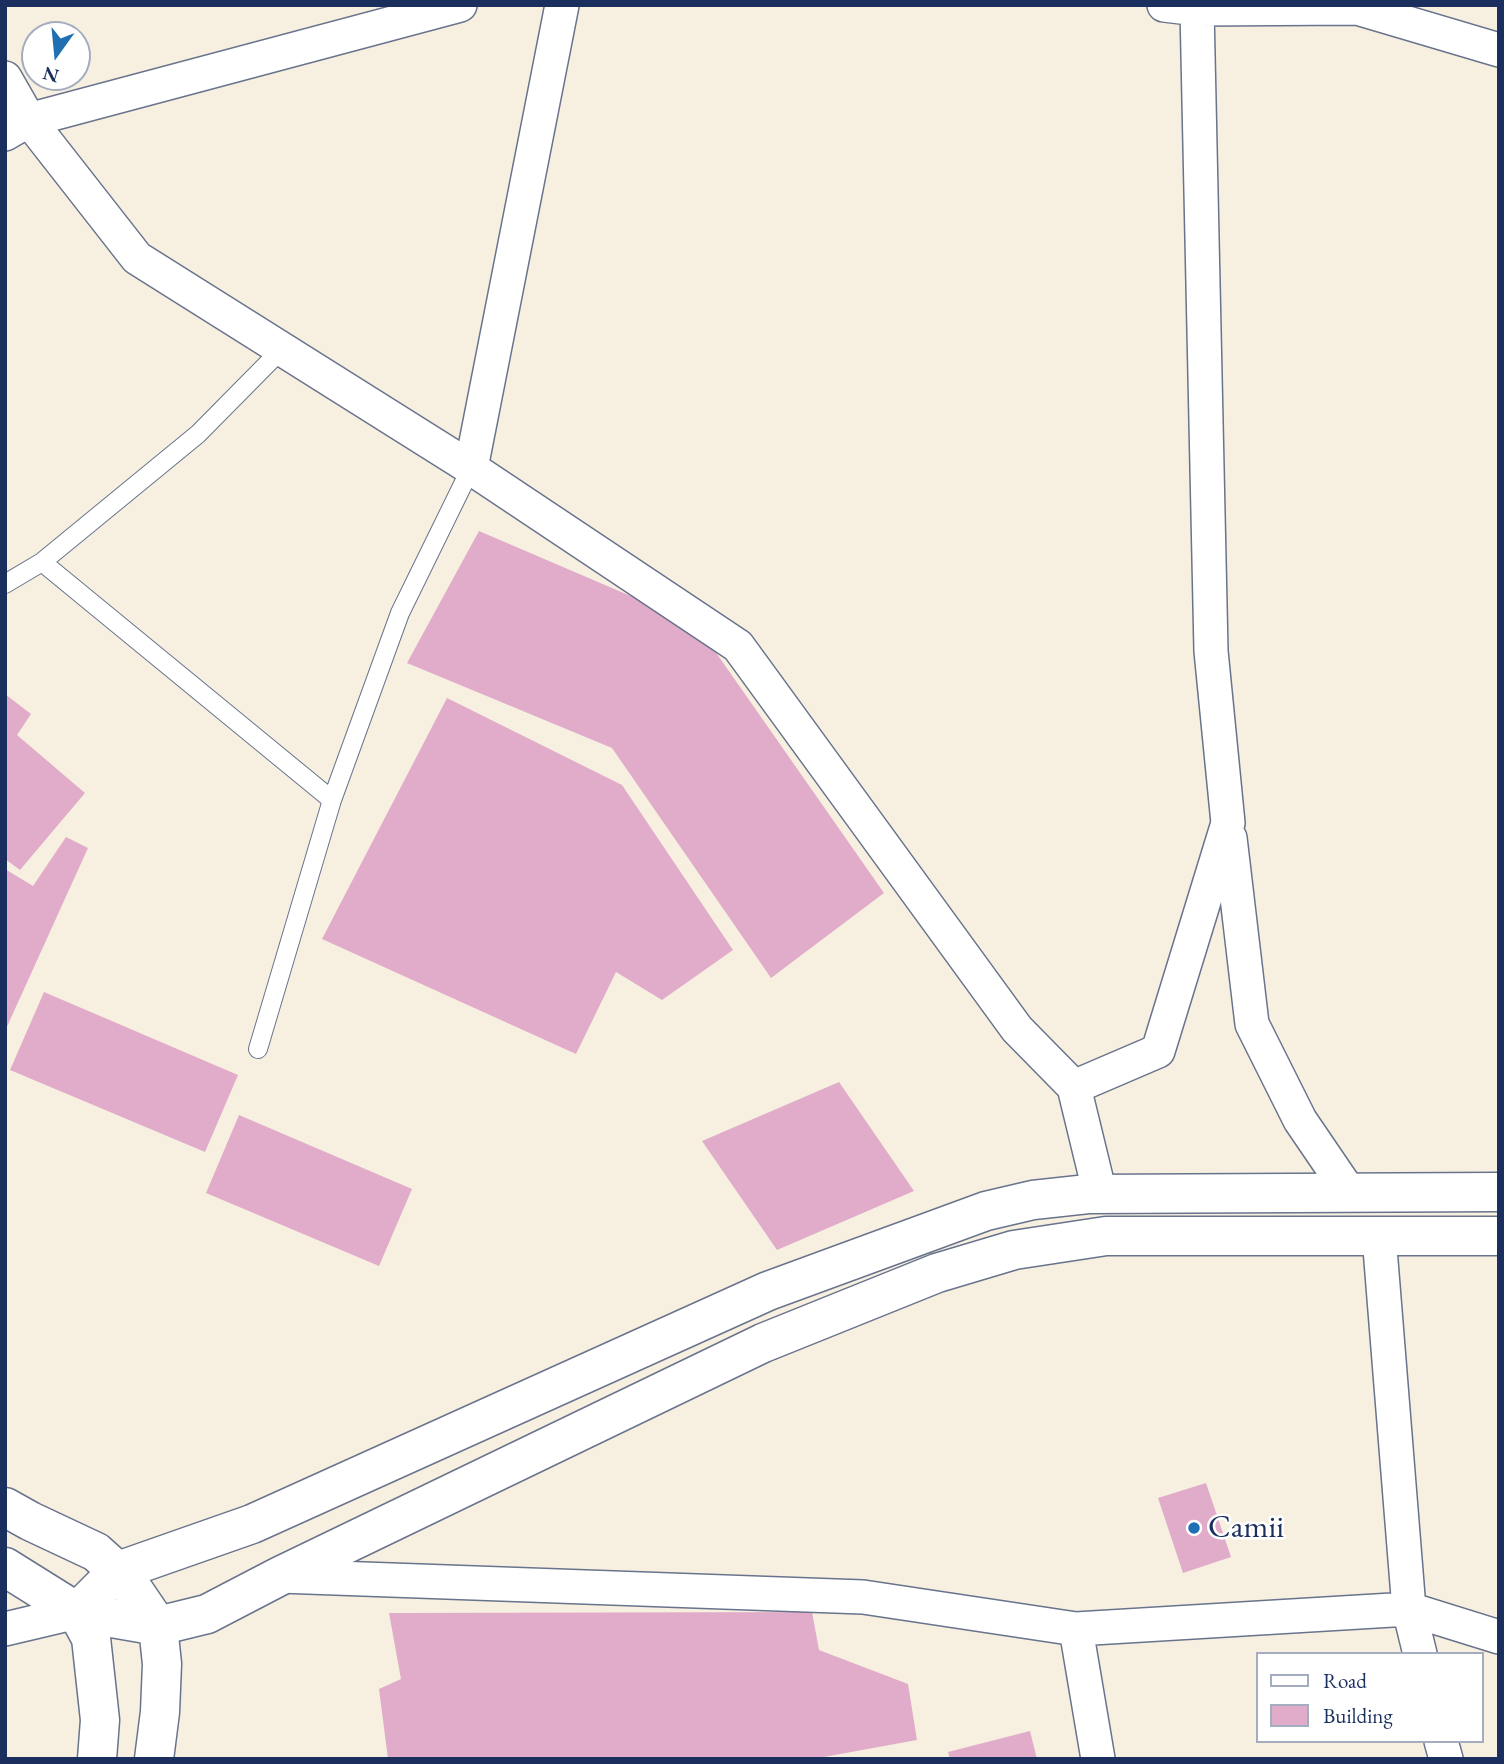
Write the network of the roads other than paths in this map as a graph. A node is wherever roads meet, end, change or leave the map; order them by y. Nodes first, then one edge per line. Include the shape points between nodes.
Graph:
1 (460, 5) edge
2 (562, 5) edge
3 (1164, 5) edge
4 (1197, 9) junction
5 (1499, 50) edge
6 (5, 78) edge
7 (17, 127) edge
8 (282, 349) junction
9 (471, 468) junction
10 (42, 562) junction
11 (5, 584) edge
12 (332, 800) junction
13 (1228, 823) junction
14 (258, 1049) dead end
15 (1074, 1087) junction
16 (1349, 1192) junction
17 (1499, 1192) edge
18 (1100, 1194) junction
19 (1380, 1236) junction
20 (1499, 1236) edge
21 (5, 1507) edge
22 (5, 1567) edge
23 (118, 1572) junction
24 (280, 1576) junction
25 (1409, 1609) junction
26 (77, 1612) junction
27 (158, 1626) junction
28 (5, 1629) edge
29 (1076, 1629) junction
30 (1499, 1637) edge
31 (1420, 1652) edge
32 (97, 1759) edge
33 (154, 1759) edge
34 (1098, 1759) edge

1 - 7 street
2 - 9 street
3 - 4 street
4 - 5 street via 1357,8
4 - 13 street via 1211,651
6 - 7 street
7 - 8 street via 137,258
8 - 9 street
8 - 10 lane via 198,434
9 - 12 lane via 400,613
9 - 15 street via 738,646 1017,1029
10 - 11 lane
10 - 12 lane
12 - 14 lane
13 - 15 street via 1158,1051
13 - 16 street via 1252,1024 1300,1120
15 - 18 street
16 - 17 street
16 - 18 street
16 - 19 street
18 - 23 street via 1033,1200 986,1211 768,1291 252,1524
19 - 20 street
19 - 24 street via 1106,1236 1014,1250 937,1273 763,1343
19 - 25 street
21 - 23 street via 96,1552
22 - 26 street
23 - 26 street
23 - 27 street
24 - 27 street via 207,1614
24 - 29 street via 863,1597
25 - 29 street
25 - 30 street
25 - 31 street
26 - 27 street
26 - 28 street
26 - 32 street via 91,1638 100,1720
27 - 33 street via 162,1664
29 - 34 street

